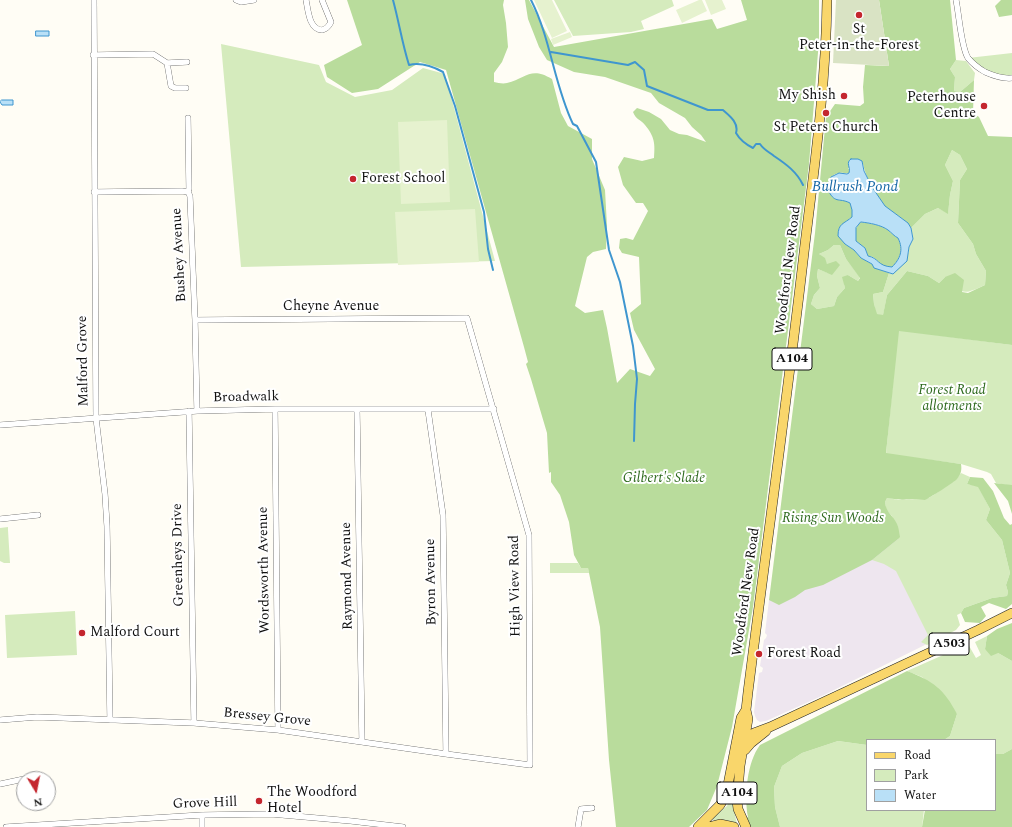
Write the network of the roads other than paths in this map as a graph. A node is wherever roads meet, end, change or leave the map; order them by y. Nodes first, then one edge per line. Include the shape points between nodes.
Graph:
1 (94, 0) edge
2 (236, 0) edge
3 (254, 0) edge
4 (306, 0) edge
5 (322, 0) edge
6 (827, 0) edge
7 (956, 0) edge
8 (93, 55) junction
9 (187, 62) dead end
10 (167, 63) junction
11 (1012, 78) edge
12 (186, 88) dead end
13 (188, 118) dead end
14 (94, 192) junction
15 (188, 192) junction
16 (468, 318) joint
17 (195, 320) junction
18 (275, 409) junction
19 (494, 409) junction
20 (358, 410) junction
21 (428, 410) junction
22 (189, 411) junction
23 (197, 411) junction
24 (96, 418) junction
25 (0, 425) edge
26 (38, 515) dead end
27 (0, 519) edge
28 (1012, 613) edge
29 (747, 714) junction
30 (0, 720) edge
31 (110, 720) junction
32 (194, 723) junction
33 (766, 729) junction
34 (278, 730) junction
35 (362, 742) junction
36 (744, 742) junction
37 (739, 753) junction
38 (446, 754) junction
39 (530, 765) joint
40 (16, 781) edge
41 (0, 784) edge
42 (592, 808) dead end
43 (202, 815) junction
44 (352, 824) edge
45 (6, 827) edge
46 (202, 827) edge
47 (403, 827) edge
48 (578, 827) edge
49 (698, 827) edge
50 (708, 827) edge
51 (734, 827) edge
52 (746, 827) edge

1 - 8 street, Malford Grove
2 - 3 street
4 - 5 street via 312,26 324,30 331,22
6 - 29 main road, Woodford New Road / A104 via 812,193
7 - 11 street via 968,58 976,67 991,75
8 - 10 street via 153,54
8 - 14 street, Malford Grove
9 - 10 street
10 - 12 street via 171,86
13 - 15 street
14 - 15 street, Bushey Avenue
14 - 24 street, Malford Grove
15 - 17 street, Bushey Avenue
16 - 17 street, Cheyne Avenue
16 - 19 street, High View Road
17 - 23 street, Bushey Avenue
18 - 20 street, Broadwalk
18 - 23 street, Broadwalk
18 - 34 street, Wordsworth Avenue
19 - 21 street, Broadwalk
19 - 39 street, High View Road via 529,535
20 - 21 street, Broadwalk
20 - 35 street, Raymond Avenue
21 - 38 street, Byron Avenue via 443,516
22 - 23 street, Broadwalk
22 - 24 street, Broadwalk
22 - 32 street, Greenheys Drive
24 - 25 street, Broadwalk
24 - 31 street, Malford Grove via 107,526
26 - 27 street
28 - 33 main road, A503
29 - 33 main road via 758,729
29 - 36 main road, Woodford New Road / A104
29 - 37 main road, Woodford New Road / A104 via 741,718
30 - 31 street, Bressey Grove
31 - 32 street, Bressey Grove
32 - 34 street, Bressey Grove
33 - 36 main road, A503 via 754,733
33 - 37 main road, A503
34 - 35 street, Bressey Grove
35 - 38 street, Bressey Grove
36 - 37 main road, A503
37 - 49 main road, Woodford New Road / A104 via 724,800
37 - 52 main road, Woodford New Road / A104 via 737,801
38 - 39 street, Bressey Grove
40 - 41 street
42 - 48 street via 581,809
43 - 44 street, Grove Hill via 271,814
43 - 45 street, Grove Hill
43 - 46 street
44 - 47 street, Grove Hill
50 - 51 main road via 720,824

